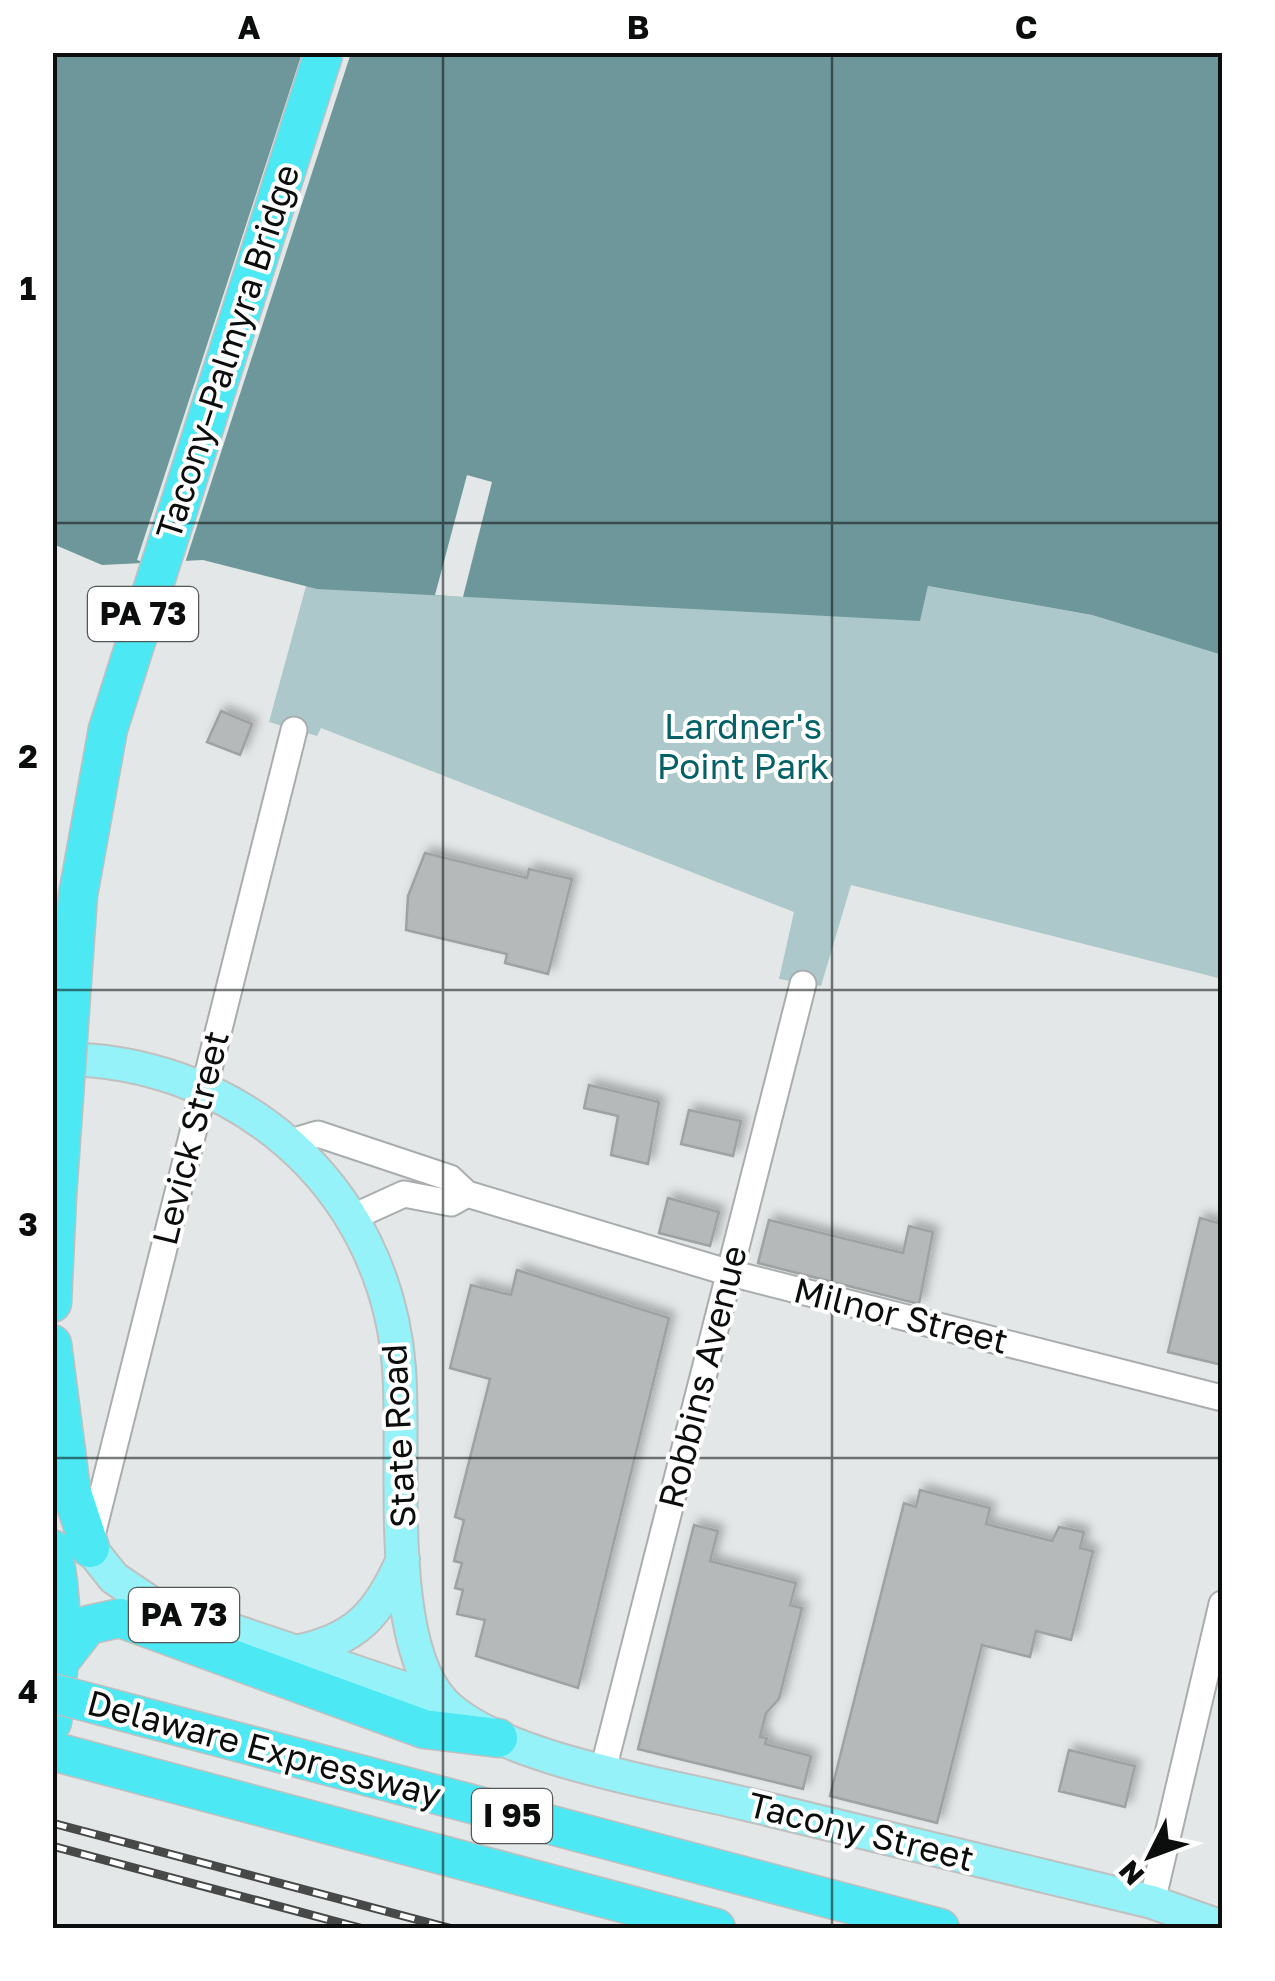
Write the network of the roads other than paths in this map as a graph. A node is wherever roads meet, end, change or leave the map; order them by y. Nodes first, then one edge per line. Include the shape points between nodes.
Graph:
1 (324, 52) edge
2 (294, 730) dead end
3 (804, 984) dead end
4 (52, 1060) edge
5 (204, 1088) junction
6 (292, 1142) junction
7 (467, 1194) junction
8 (349, 1219) junction
9 (730, 1273) junction
10 (52, 1303) edge
11 (52, 1344) edge
12 (1222, 1398) edge
13 (90, 1548) junction
14 (52, 1549) edge
15 (404, 1555) junction
16 (1222, 1604) edge
17 (296, 1652) junction
18 (62, 1694) edge
19 (442, 1701) junction
20 (498, 1738) junction
21 (66, 1754) edge
22 (604, 1770) junction
23 (1152, 1902) junction
24 (1222, 1927) edge
25 (716, 1928) edge
26 (940, 1928) edge

1 - 10 highway, Tacony–Palmyra Bridge / PA 73, bridge via 108,729 74,932
2 - 5 street, Levick Street
3 - 9 street, Robbins Avenue
4 - 5 main road, State Road via 115,1062
5 - 6 main road, State Road
5 - 13 street, Levick Street
6 - 7 street, Milnor Street via 318,1134 450,1178
6 - 8 main road, State Road
7 - 8 street, Milnor Street via 451,1203 404,1194
7 - 9 street, Milnor Street
8 - 15 main road, State Road via 380,1283 397,1342
9 - 12 street, Milnor Street
9 - 22 street, Robbins Avenue
11 - 13 highway, PA 73 via 70,1490
13 - 17 main road, PA 73 via 114,1578 151,1603
14 - 18 highway
15 - 17 main road via 391,1586 360,1626 335,1642
15 - 19 main road, State Road via 412,1640
16 - 23 street
17 - 19 main road
18 - 20 highway via 88,1626 120,1618 424,1729
18 - 26 highway, Delaware Expressway / I 95
19 - 20 main road, State Road
20 - 22 main road, Tacony Street
21 - 25 highway, Delaware Expressway / I 95
22 - 23 main road, Tacony Street
23 - 24 main road, Tacony Street

